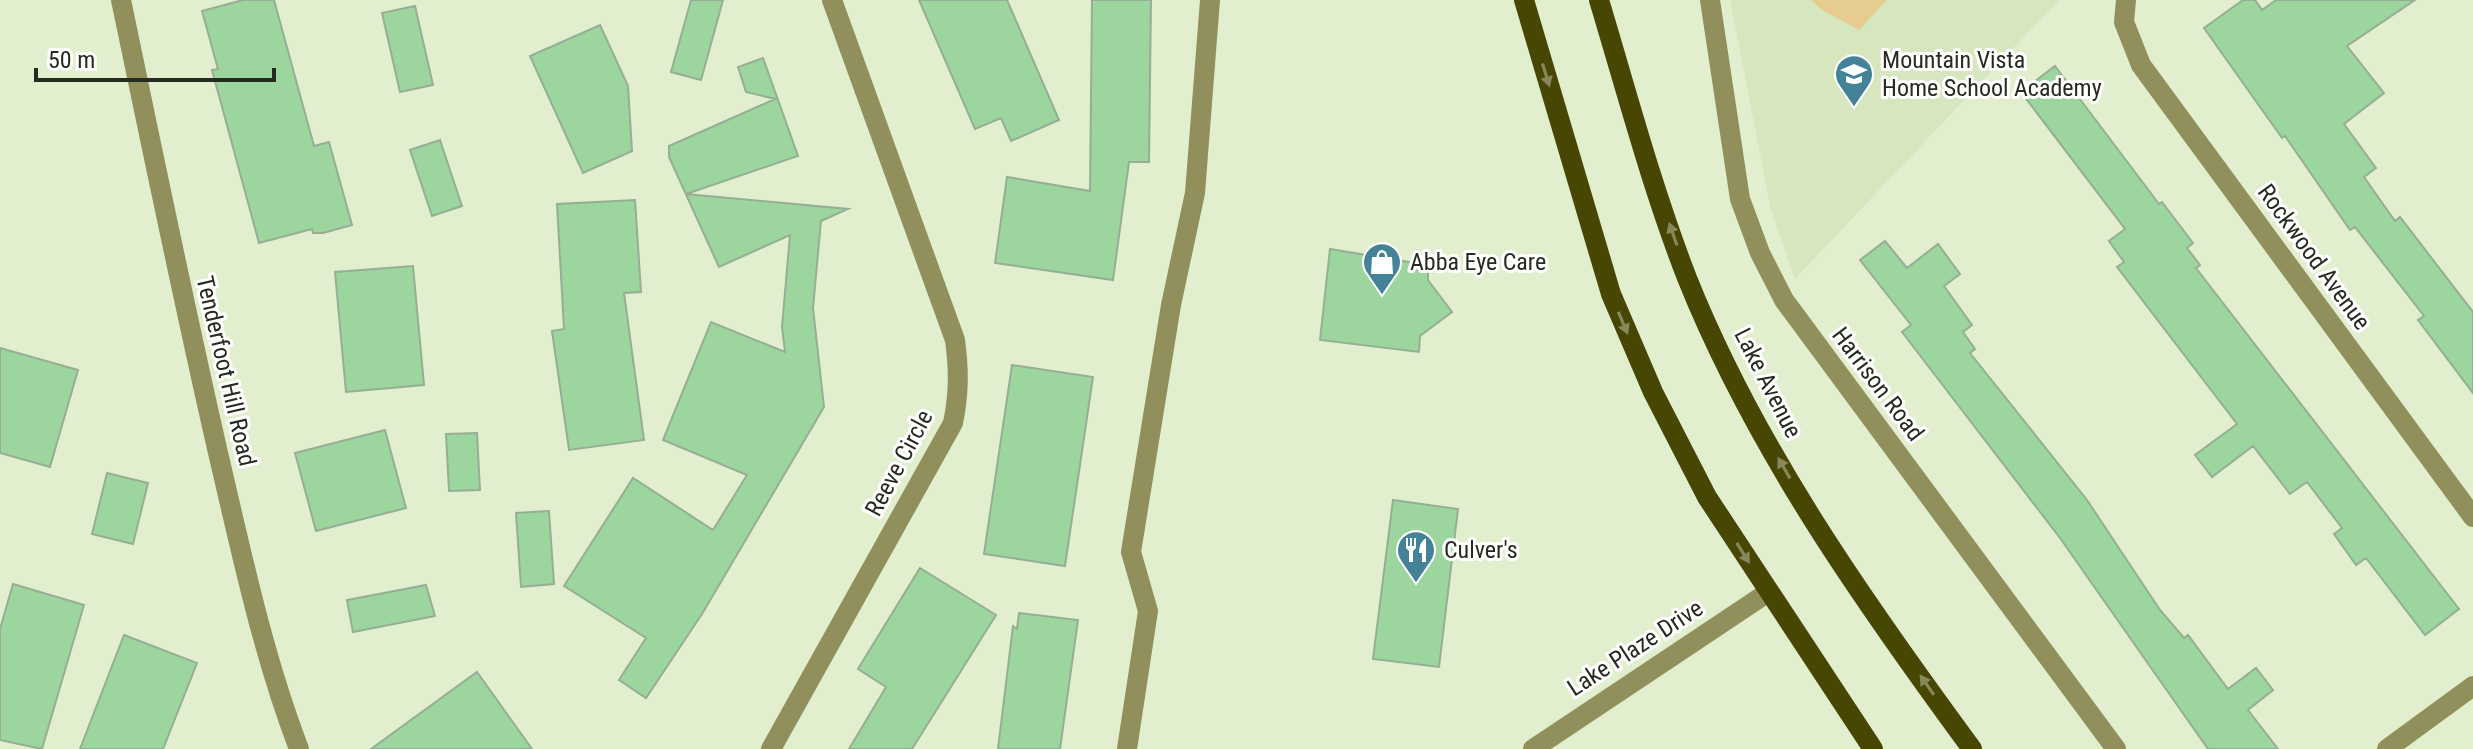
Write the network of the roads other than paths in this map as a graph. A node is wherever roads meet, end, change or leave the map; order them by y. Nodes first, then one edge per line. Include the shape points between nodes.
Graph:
1 (121, 0) edge
2 (832, 0) edge
3 (1210, 0) edge
4 (1524, 0) edge
5 (1599, 0) edge
6 (1710, 0) edge
7 (2126, 0) edge
8 (2473, 517) edge
9 (1767, 593) junction
10 (2473, 686) edge
11 (299, 749) edge
12 (771, 749) edge
13 (1127, 749) edge
14 (1533, 749) edge
15 (1873, 749) edge
16 (1972, 749) edge
17 (2116, 749) edge
18 (2387, 749) edge

1 - 11 street, Tenderfoot Hill Road via 243,561
2 - 12 street, Reeve Circle via 955,340 958,399 953,423
3 - 13 street via 1195,193 1131,552 1148,611
4 -> 9 main road via 1611,294 1707,497
16 -> 5 main road, Lake Avenue via 1830,546 1742,397 1687,278
6 - 17 street, Harrison Road via 1740,199 1784,300
7 - 8 street, Rockwood Avenue via 2124,22 2141,65
9 - 14 street, Lake Plaze Drive
9 - 15 main road
10 - 18 street

